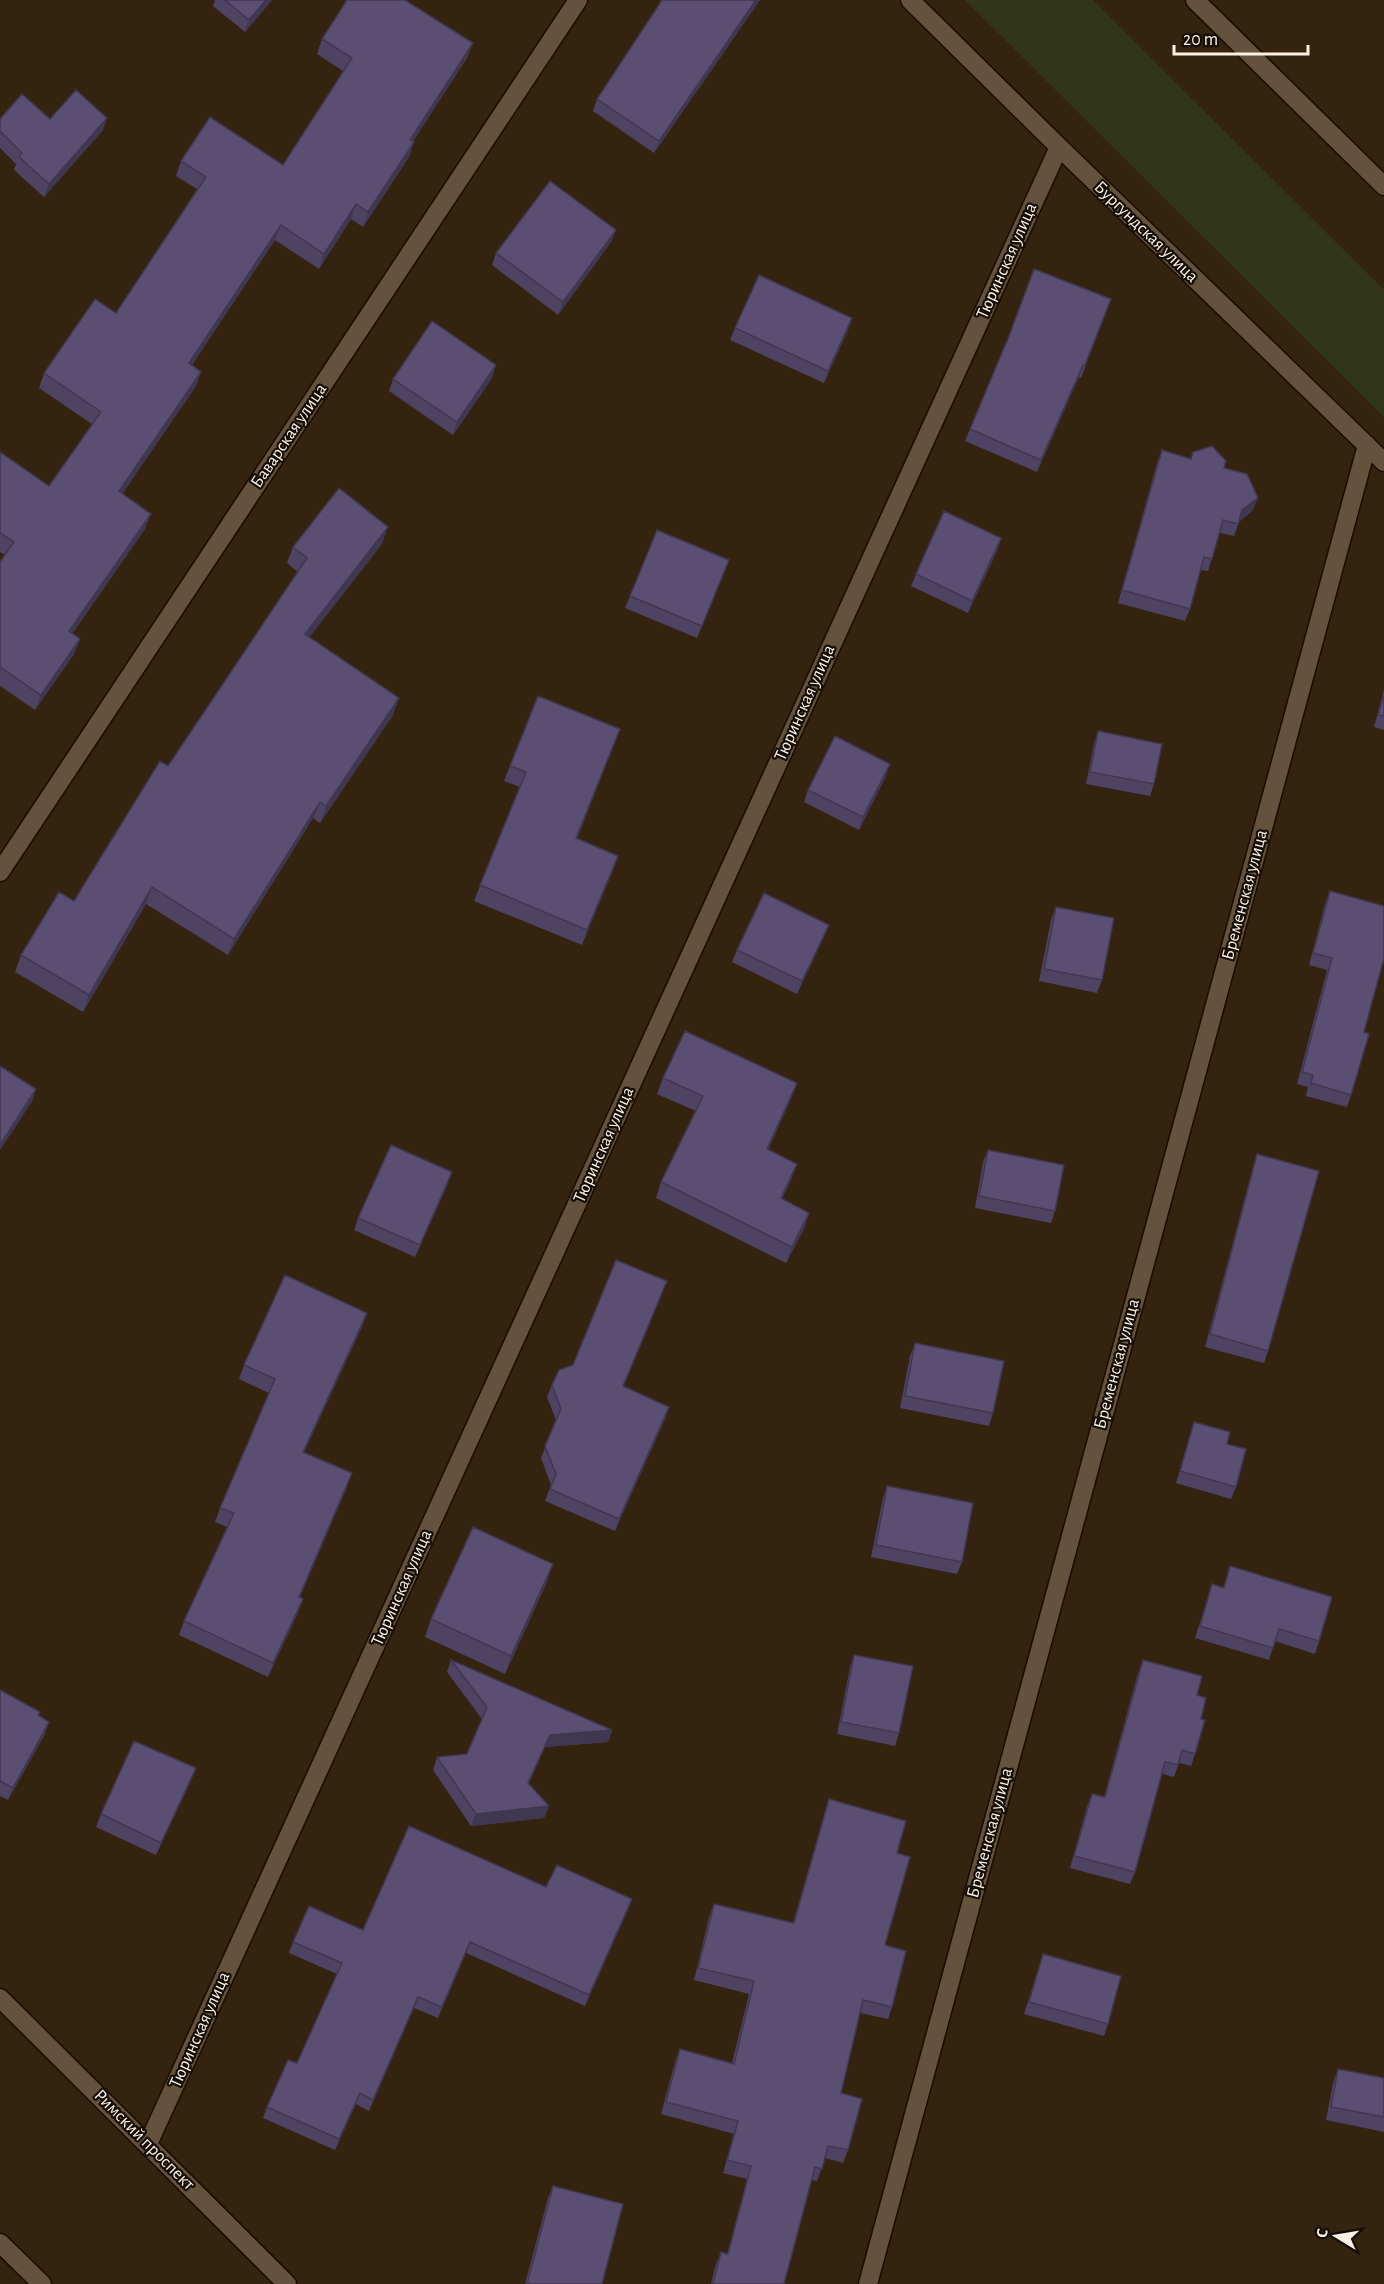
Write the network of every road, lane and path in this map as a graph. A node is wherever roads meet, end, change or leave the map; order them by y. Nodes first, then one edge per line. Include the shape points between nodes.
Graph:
1 (578, 0) edge
2 (910, 0) edge
3 (1195, 0) edge
4 (1059, 147) junction
5 (1384, 186) edge
6 (1367, 445) junction
7 (1384, 462) edge
8 (0, 872) edge
9 (0, 1998) edge
10 (148, 2144) junction
11 (0, 2243) edge
12 (42, 2284) edge
13 (287, 2284) edge
14 (868, 2284) edge

1 - 8 street, Баварская улица
2 - 4 street, Бургундская улица
3 - 5 street
4 - 6 street, Бургундская улица
4 - 10 street, Тюринская улица
6 - 7 street, Бургундская улица
6 - 14 street, Бременская улица
9 - 10 street, Римский проспект
10 - 13 street, Римский проспект
11 - 12 street

